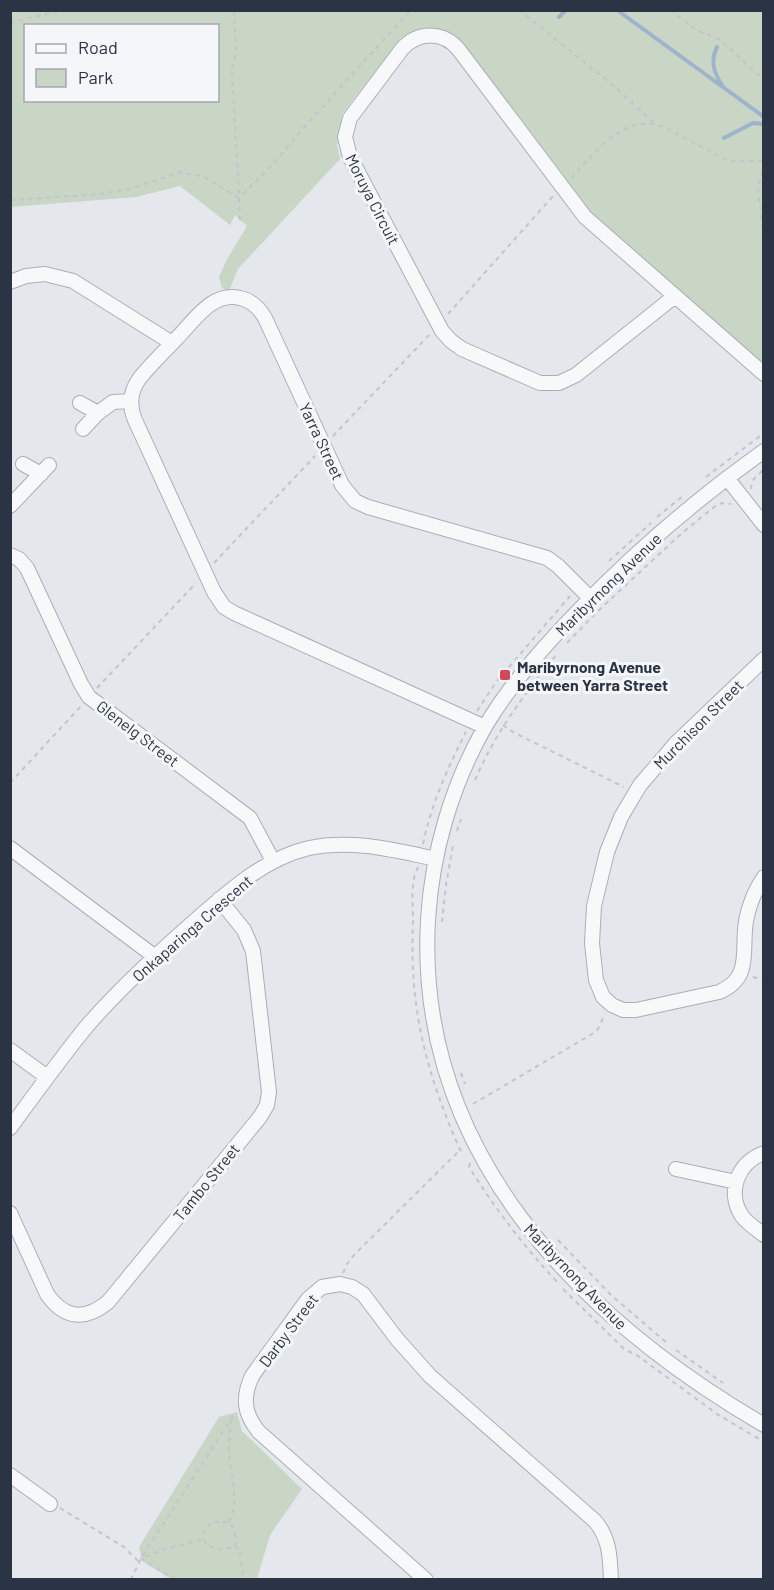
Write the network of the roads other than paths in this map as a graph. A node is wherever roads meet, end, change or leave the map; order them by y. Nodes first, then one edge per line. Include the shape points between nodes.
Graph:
1 (10, 282) edge
2 (675, 296) junction
3 (172, 343) junction
4 (764, 374) edge
5 (131, 401) junction
6 (80, 403) dead end
7 (98, 413) junction
8 (83, 429) dead end
9 (764, 452) edge
10 (23, 464) dead end
11 (727, 478) junction
12 (10, 506) edge
13 (764, 525) edge
14 (10, 555) edge
15 (590, 598) junction
16 (764, 659) edge
17 (489, 721) junction
18 (10, 848) edge
19 (436, 859) junction
20 (273, 861) junction
21 (764, 877) edge
22 (219, 899) junction
23 (154, 956) junction
24 (10, 1050) edge
25 (47, 1077) junction
26 (10, 1128) edge
27 (764, 1152) edge
28 (676, 1168) dead end
29 (736, 1182) junction
30 (10, 1213) edge
31 (764, 1235) edge
32 (764, 1425) edge
33 (10, 1475) edge
34 (50, 1504) road end
35 (426, 1580) edge
36 (611, 1580) edge

1 - 3 street via 45,274 73,281
2 - 2 street, Moruya Circuit via 585,216 455,45 445,38 428,35 406,45 350,118 345,131 350,157 439,324 462,349 533,381 565,382
2 - 4 street, Moruya Circuit
3 - 5 street, Yarra Street via 139,379
3 - 15 street, Yarra Street via 216,300 233,297 254,304 265,318 345,491 361,505 540,556 553,562
5 - 7 street via 113,402
5 - 17 street via 135,420 205,573 217,598 229,610 472,721
6 - 7 street
7 - 8 street
9 - 11 street, Maribyrnong Avenue
10 - 12 street via 45,470
11 - 13 street
11 - 15 street, Maribyrnong Avenue
14 - 20 street, Glenelg Street via 27,568 90,697 250,818
15 - 17 street, Maribyrnong Avenue via 525,669
16 - 21 street, Murchison Street via 663,756 621,817 607,852 594,906 592,943 596,980 603,997 623,1010 636,1010 720,992 730,986 743,966 746,918
17 - 19 street, Maribyrnong Avenue via 455,791
18 - 23 street
19 - 20 street, Onkaparinga Crescent via 418,861 366,845 339,844 305,849
19 - 32 street, Maribyrnong Avenue via 427,933 431,1009 448,1082 489,1173 533,1234 604,1308 684,1374
20 - 22 street, Onkaparinga Crescent
22 - 23 street, Onkaparinga Crescent
22 - 30 street, Tambo Street via 244,930 253,951 269,1092 260,1117 98,1310 75,1315 54,1304
23 - 25 street, Onkaparinga Crescent via 87,1026
24 - 25 street
25 - 26 street, Onkaparinga Crescent
27 - 29 street via 744,1165
28 - 29 street
29 - 31 street via 736,1202 741,1214
33 - 34 street
35 - 36 street, Darby Street via 259,1432 245,1409 246,1389 252,1376 308,1299 322,1287 340,1284 363,1294 397,1339 442,1387 595,1521 608,1542

